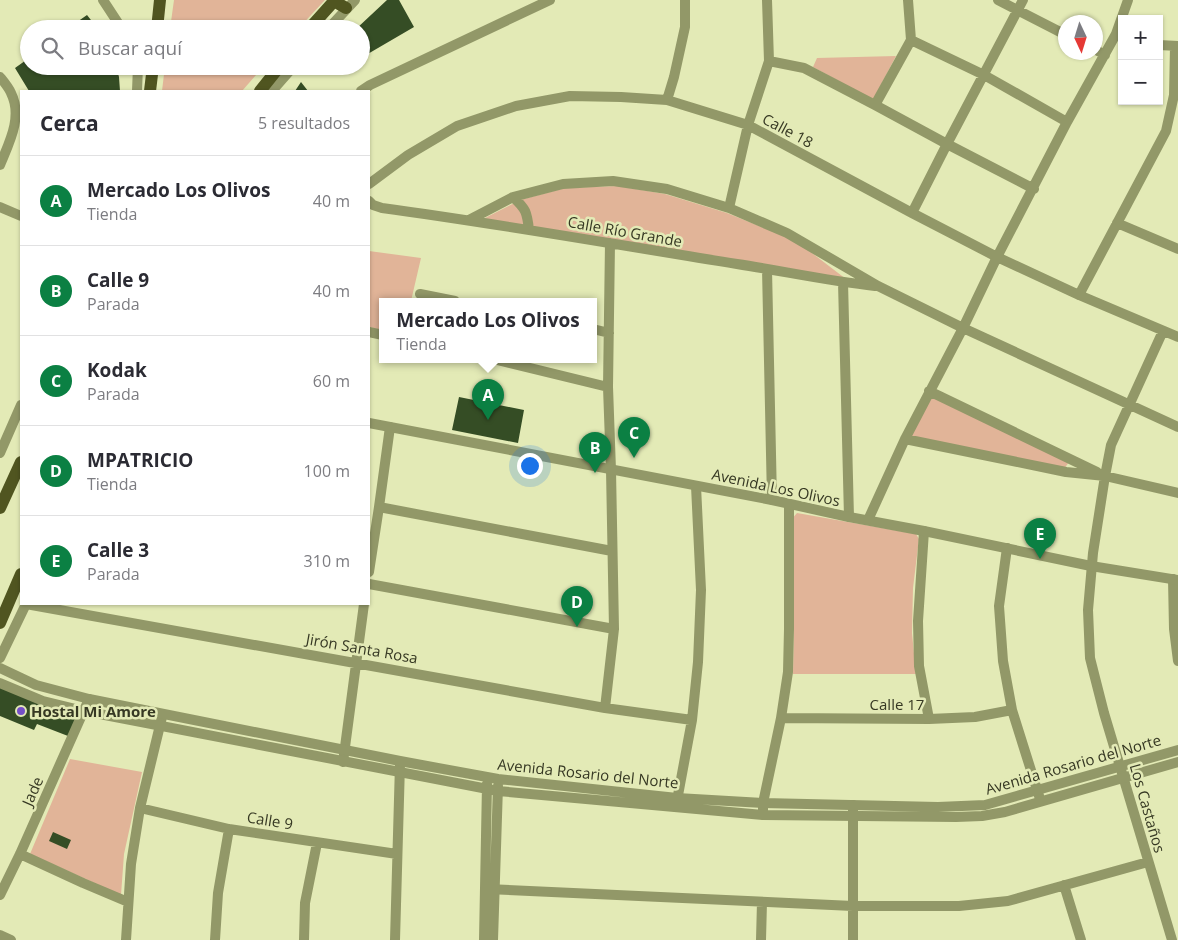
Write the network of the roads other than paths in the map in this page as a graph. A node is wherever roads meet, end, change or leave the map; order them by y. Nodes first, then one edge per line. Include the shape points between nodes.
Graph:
1 (103, 0) edge
2 (160, 0) edge
3 (334, 0) edge
4 (550, 0) edge
5 (685, 0) edge
6 (767, 0) edge
7 (908, 0) edge
8 (998, 0) edge
9 (1023, 0) edge
10 (1128, 0) edge
11 (350, 4) edge
12 (1018, 11) junction
13 (1124, 15) edge
14 (116, 20) edge
15 (158, 20) edge
16 (317, 20) edge
17 (336, 20) edge
18 (1058, 31) edge
19 (1118, 37) edge
20 (911, 40) junction
21 (1163, 46) edge
22 (1176, 46) edge
23 (1103, 50) edge
24 (1097, 60) edge
25 (769, 61) junction
26 (137, 75) edge
27 (152, 75) edge
28 (273, 75) edge
29 (286, 75) edge
30 (984, 75) junction
31 (0, 77) edge
32 (136, 90) edge
33 (150, 90) edge
34 (261, 90) edge
35 (273, 90) edge
36 (362, 90) edge
37 (11, 93) junction
38 (20, 98) edge
39 (667, 100) junction
40 (875, 105) junction
41 (1067, 122) junction
42 (748, 125) junction
43 (1166, 131) junction
44 (1178, 132) edge
45 (947, 144) junction
46 (0, 165) edge
47 (370, 183) edge
48 (1034, 189) junction
49 (513, 197) junction
50 (370, 202) edge
51 (0, 207) edge
52 (729, 208) junction
53 (912, 213) junction
54 (20, 216) edge
55 (469, 220) junction
56 (1117, 222) junction
57 (528, 230) junction
58 (610, 243) junction
59 (1178, 249) edge
60 (997, 257) junction
61 (767, 269) junction
62 (842, 282) junction
63 (878, 286) junction
64 (420, 294) dead end
65 (1079, 295) junction
66 (439, 298) edge
67 (963, 328) junction
68 (597, 330) edge
69 (1163, 331) junction
70 (609, 333) junction
71 (1178, 337) edge
72 (510, 363) edge
73 (608, 387) junction
74 (929, 391) junction
75 (1130, 406) junction
76 (20, 407) edge
77 (370, 423) edge
78 (390, 427) junction
79 (1178, 427) edge
80 (905, 439) junction
81 (0, 453) edge
82 (20, 464) edge
83 (611, 470) junction
84 (1105, 476) junction
85 (696, 486) junction
86 (1177, 490) edge
87 (772, 500) junction
88 (788, 504) junction
89 (380, 507) junction
90 (0, 508) edge
91 (849, 517) junction
92 (868, 520) junction
93 (924, 531) junction
94 (1007, 548) junction
95 (612, 551) junction
96 (370, 566) edge
97 (1091, 566) junction
98 (20, 579) edge
99 (1175, 579) edge
100 (370, 584) edge
101 (16, 600) edge
102 (26, 605) edge
103 (32, 605) edge
104 (364, 605) edge
105 (0, 623) edge
106 (614, 629) junction
107 (0, 658) edge
108 (1178, 660) edge
109 (355, 662) junction
110 (0, 668) edge
111 (0, 683) edge
112 (89, 699) junction
113 (605, 708) junction
114 (1012, 710) junction
115 (84, 711) junction
116 (162, 714) junction
117 (781, 718) junction
118 (692, 720) junction
119 (929, 720) junction
120 (160, 726) junction
121 (344, 750) junction
122 (1178, 750) edge
123 (343, 762) junction
124 (1178, 762) edge
125 (399, 767) junction
126 (1121, 767) junction
127 (488, 777) junction
128 (1124, 778) junction
129 (498, 779) junction
130 (493, 790) junction
131 (1037, 790) junction
132 (676, 802) junction
133 (1041, 802) junction
134 (763, 803) junction
135 (140, 808) junction
136 (853, 811) junction
137 (763, 814) junction
138 (230, 829) junction
139 (317, 843) junction
140 (20, 854) junction
141 (397, 854) junction
142 (1148, 862) junction
143 (1064, 885) junction
144 (490, 889) junction
145 (0, 895) edge
146 (128, 902) junction
147 (762, 902) junction
148 (853, 906) junction
149 (0, 935) edge
150 (11, 940) edge
151 (126, 940) edge
152 (215, 940) edge
153 (304, 940) edge
154 (395, 940) edge
155 (484, 940) edge
156 (493, 940) edge
157 (761, 940) edge
158 (853, 940) edge
159 (1080, 940) edge
160 (1172, 940) edge

1 - 14 street
2 - 15 main road
3 - 11 main road
3 - 16 main road
4 - 36 street
5 - 39 street via 685,27
6 - 25 street
7 - 20 street
8 - 12 street
9 - 12 street
10 - 13 street
11 - 17 street
12 - 18 street
12 - 30 street
19 - 23 street
20 - 30 street
20 - 40 street
21 - 22 street
22 - 43 street via 1174,95
24 - 41 street
25 - 40 street via 804,68
25 - 42 street
26 - 32 street
27 - 33 main road
28 - 34 main road
29 - 35 street
30 - 41 street
30 - 45 street
31 - 37 street
37 - 38 street
37 - 46 street via 15,104 15,124
39 - 42 street, Calle 18
39 - 47 street, Calle 18 via 570,96 516,106 457,126 408,155
40 - 45 street
41 - 48 street
42 - 52 street
42 - 53 street, Calle 18
43 - 44 street
43 - 56 street
45 - 48 street
45 - 53 street
48 - 60 street
49 - 52 street via 563,184 613,181 667,189
49 - 55 street
49 - 57 street via 523,207
50 - 55 street, Calle Río Grande via 382,208
51 - 54 street
52 - 63 street via 787,233
53 - 60 street, Calle 18
55 - 57 street, Calle Río Grande
56 - 59 street
56 - 65 street
57 - 58 street, Calle Río Grande
58 - 61 street, Calle Río Grande
58 - 70 street
60 - 65 street, Calle 18
60 - 67 street
61 - 62 street, Calle Río Grande
61 - 87 street
62 - 63 street, Calle Río Grande
62 - 91 street
63 - 67 street
64 - 66 street
65 - 69 street, Calle 18
67 - 74 street
67 - 75 street
68 - 70 street
69 - 71 street, Calle 18
69 - 75 street, Los Castaños
70 - 73 street
72 - 73 street
73 - 83 street
74 - 80 street
74 - 84 street
75 - 79 street
75 - 84 street, Los Castaños via 1111,445
76 - 81 street
77 - 78 street, Avenida Los Olivos
78 - 83 street, Avenida Los Olivos
78 - 89 street
80 - 84 street via 1066,472
80 - 92 street
82 - 90 main road
83 - 85 street, Avenida Los Olivos
83 - 95 street
84 - 86 street
84 - 97 street, Los Castaños
85 - 87 street, Avenida Los Olivos
85 - 118 street via 701,590
87 - 88 street, Avenida Los Olivos
88 - 91 street, Avenida Los Olivos
88 - 117 street via 789,655
89 - 95 street
89 - 96 street
91 - 92 street, Avenida Los Olivos
92 - 93 street, Avenida Los Olivos
93 - 94 street, Avenida Los Olivos
93 - 119 street via 918,621 919,666
94 - 97 street, Avenida Los Olivos
94 - 114 street via 999,606 1003,661
95 - 106 street
97 - 99 street, Avenida Los Olivos
97 - 126 street, Los Castaños via 1088,610 1090,658
98 - 101 main road
99 - 108 street via 1174,629
100 - 106 street
101 - 105 main road
102 - 107 street
103 - 109 street, Jirón Santa Rosa
104 - 109 street
106 - 113 street
109 - 113 street, Jirón Santa Rosa
109 - 121 street
110 - 112 street, Avenida Rosario del Norte via 36,685
111 - 115 street, Avenida Rosario del Norte via 43,700
112 - 115 street, Jade
112 - 116 street, Avenida Rosario del Norte
113 - 118 street, Jirón Santa Rosa
114 - 119 street, Calle 17 via 975,717
114 - 131 street
115 - 120 street, Avenida Rosario del Norte
115 - 140 street, Jade
116 - 120 street
116 - 121 street, Avenida Rosario del Norte
117 - 119 street, Calle 17
117 - 134 street
118 - 132 street
120 - 123 street, Avenida Rosario del Norte
120 - 135 street
121 - 123 street
121 - 125 street, Avenida Rosario del Norte
122 - 126 street, Avenida Rosario del Norte
123 - 125 street, Avenida Rosario del Norte
124 - 128 street, Avenida Rosario del Norte
125 - 127 street, Avenida Rosario del Norte
125 - 130 street, Avenida Rosario del Norte
125 - 141 street
126 - 128 street, Los Castaños
126 - 131 street, Avenida Rosario del Norte
127 - 129 street, Avenida Rosario del Norte
127 - 130 street
128 - 133 street, Avenida Rosario del Norte
128 - 142 street, Los Castaños
129 - 130 street
129 - 132 street, Avenida Rosario del Norte
130 - 132 street, Avenida Rosario del Norte
130 - 144 street
131 - 133 street
131 - 136 street, Avenida Rosario del Norte via 985,805
132 - 134 street, Avenida Rosario del Norte
132 - 137 street, Avenida Rosario del Norte
133 - 136 street, Avenida Rosario del Norte via 982,816
134 - 136 street, Avenida Rosario del Norte
134 - 137 street
135 - 138 street, Calle 9
135 - 146 street
136 - 137 street, Avenida Rosario del Norte
136 - 148 street
138 - 139 street, Calle 9
138 - 152 street via 218,894
139 - 141 street, Calle 9
139 - 153 street via 305,903
140 - 145 street, Jade
140 - 146 street
141 - 154 street
142 - 143 street
142 - 160 street, Los Castaños
143 - 148 street via 1008,901 959,906
143 - 159 street
144 - 147 street
144 - 155 street
144 - 156 street
146 - 151 street
147 - 148 street
147 - 157 street
148 - 158 street
149 - 150 street

